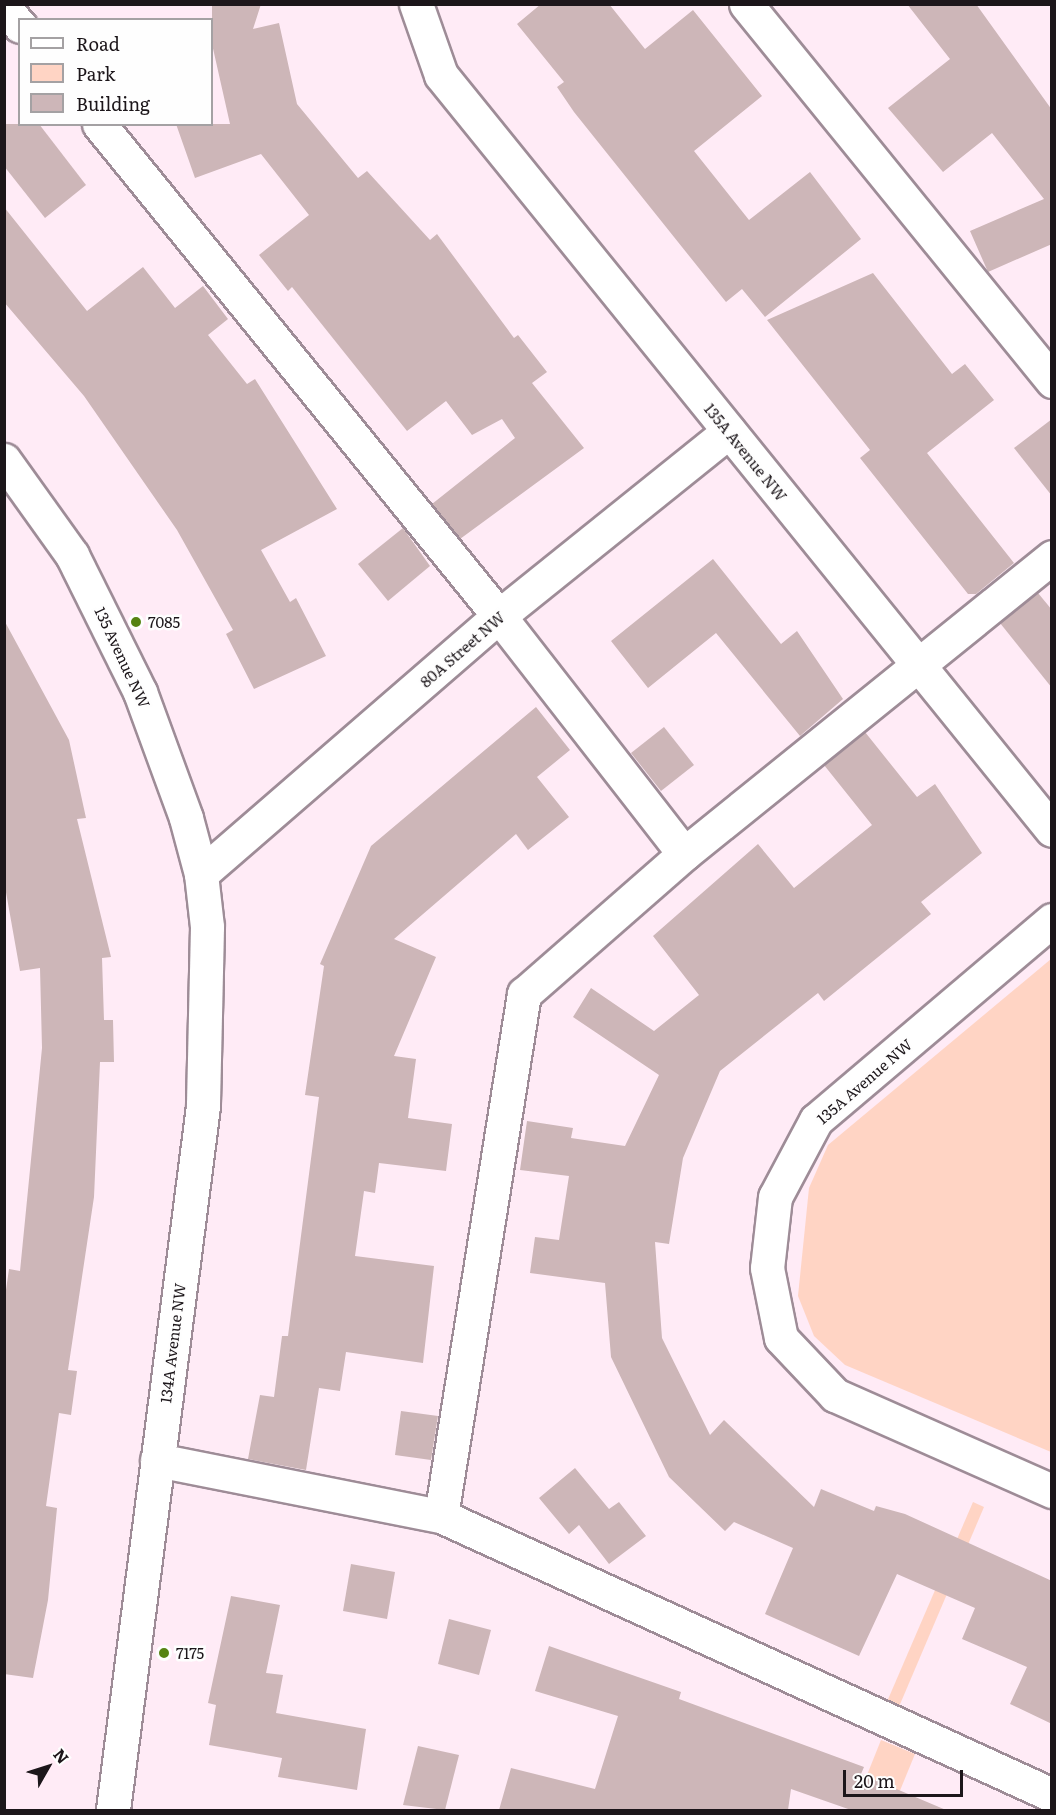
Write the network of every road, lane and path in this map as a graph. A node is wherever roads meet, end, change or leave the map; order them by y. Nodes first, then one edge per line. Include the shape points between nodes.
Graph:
1 (416, 4) edge
2 (746, 4) edge
3 (4, 8) edge
4 (18, 24) edge
5 (101, 126) edge
6 (1052, 381) edge
7 (729, 431) junction
8 (4, 460) edge
9 (1052, 557) edge
10 (499, 616) junction
11 (918, 664) junction
12 (1052, 830) edge
13 (684, 854) junction
14 (201, 874) junction
15 (1052, 920) edge
16 (157, 1460) junction
17 (1052, 1491) edge
18 (441, 1516) junction
19 (1052, 1795) edge
20 (113, 1810) edge

1 - 7 street, 135A Avenue NW via 441,75
2 - 6 street
3 - 4 street
5 - 10 street
7 - 10 street, 80A Street NW
7 - 11 street, 135A Avenue NW
8 - 14 street, 135 Avenue NW via 72,555 108,622 168,763
9 - 11 street
10 - 13 street
10 - 14 street, 80A Street NW
11 - 12 street, 135A Avenue NW
11 - 13 street
13 - 18 street via 524,994
14 - 16 street, 134A Avenue NW via 209,980 204,1106
15 - 17 street, 135A Avenue NW via 816,1120 774,1197 767,1268 781,1338 835,1395
16 - 18 street
16 - 20 street, 134A Avenue NW
18 - 19 street

